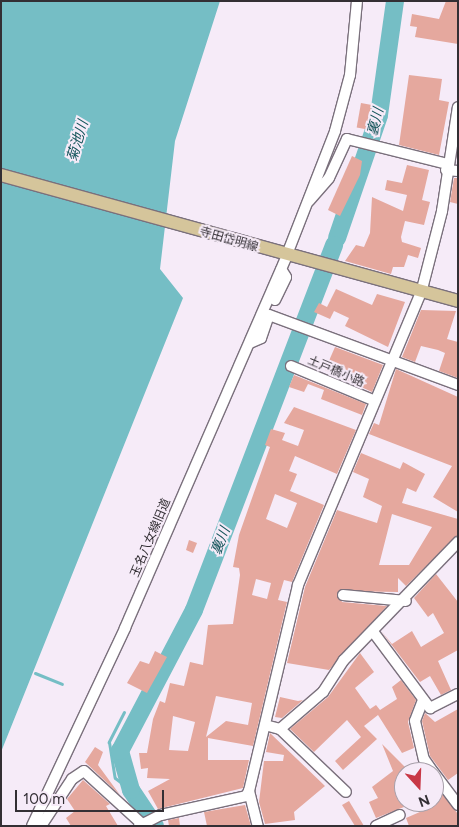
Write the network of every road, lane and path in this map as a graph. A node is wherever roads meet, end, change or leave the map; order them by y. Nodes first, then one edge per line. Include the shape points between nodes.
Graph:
1 (357, 1) edge
2 (458, 107) edge
3 (447, 167) junction
4 (458, 171) edge
5 (1, 175) edge
6 (304, 206) junction
7 (286, 257) junction
8 (281, 270) junction
9 (421, 294) junction
10 (458, 301) edge
11 (269, 315) junction
12 (250, 343) junction
13 (390, 359) junction
14 (291, 366) dead end
15 (458, 385) edge
16 (373, 400) junction
17 (458, 542) edge
18 (343, 595) dead end
19 (406, 601) junction
20 (374, 633) junction
21 (458, 694) edge
22 (423, 700) junction
23 (264, 725) junction
24 (280, 729) junction
25 (426, 762) edge
26 (444, 787) edge
27 (249, 791) junction
28 (346, 792) dead end
29 (458, 805) edge
30 (400, 816) dead end
31 (142, 824) edge
32 (32, 826) edge
33 (41, 826) edge
34 (258, 826) edge
35 (376, 826) edge

1 - 6 street, 玉名八女線旧道 via 350,75 335,131
2 - 3 street
3 - 4 street
3 - 6 street via 346,139 329,178
3 - 9 street via 442,212
5 - 7 main road, 寺田岱明線
6 - 7 street, 玉名八女線旧道
7 - 8 street, 玉名八女線旧道
7 - 9 main road, 寺田岱明線
8 - 11 street via 286,277
8 - 12 street, 玉名八女線旧道
9 - 10 main road, 寺田岱明線
9 - 13 street
11 - 12 street via 261,338
11 - 13 street
12 - 32 street, 玉名八女線旧道 via 125,628
13 - 15 street
13 - 16 street
14 - 16 street, 土戸橋小路
16 - 23 street via 298,585
17 - 19 street
18 - 19 street
19 - 20 street
20 - 22 street
20 - 24 street via 344,660 323,692
21 - 22 street via 430,708
22 - 25 street via 415,721
23 - 24 street
23 - 27 street
24 - 28 street
26 - 29 street
27 - 31 street via 246,796 162,815
27 - 34 street
30 - 35 street
31 - 33 street via 84,771 72,779

